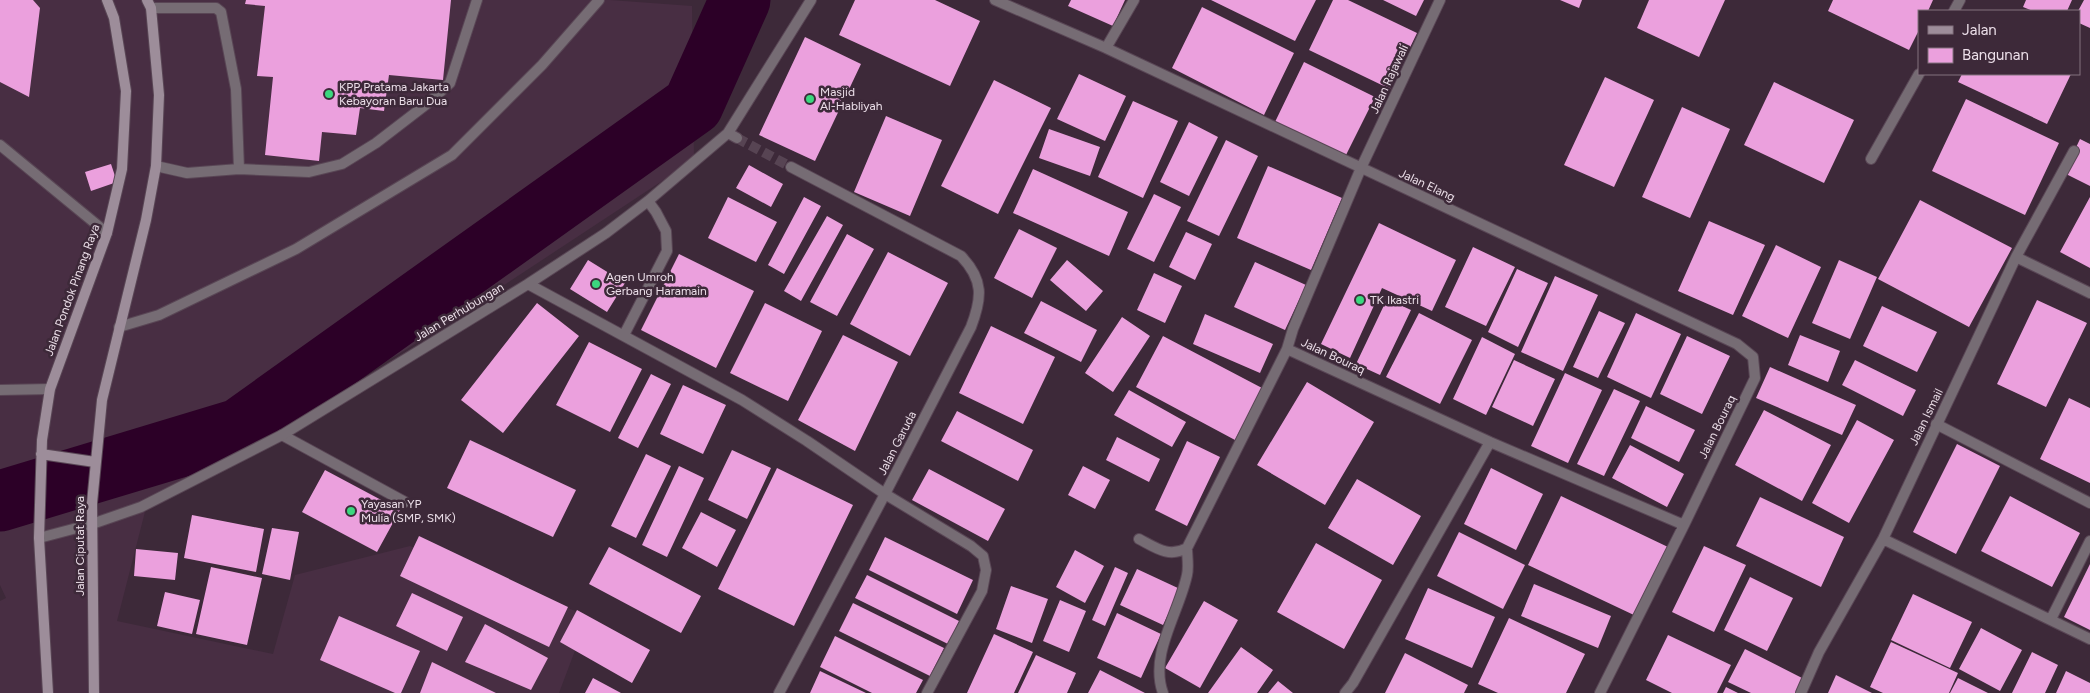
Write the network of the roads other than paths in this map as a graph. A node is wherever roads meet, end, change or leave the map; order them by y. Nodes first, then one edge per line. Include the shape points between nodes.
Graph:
1 (107, 0) edge
2 (478, 0) edge
3 (598, 0) edge
4 (811, 0) edge
5 (995, 0) edge
6 (1134, 0) edge
7 (1440, 0) edge
8 (149, 4) edge
9 (1106, 48) junction
10 (1918, 75) edge
11 (0, 145) edge
12 (2074, 151) dead end
13 (1871, 160) dead end
14 (156, 166) junction
15 (792, 167) tunnel mouth
16 (1361, 168) junction
17 (239, 169) junction
18 (648, 201) junction
19 (108, 233) junction
20 (2016, 257) junction
21 (528, 284) junction
22 (2090, 293) edge
23 (119, 327) junction
24 (624, 336) junction
25 (1737, 344) joint
26 (1287, 348) junction
27 (50, 388) junction
28 (0, 390) edge
29 (1936, 424) junction
30 (282, 435) junction
31 (1490, 442) junction
32 (40, 454) junction
33 (95, 462) junction
34 (885, 494) junction
35 (405, 502) dead end
36 (2090, 504) edge
37 (92, 524) junction
38 (1684, 525) junction
39 (39, 538) junction
40 (1139, 539) dead end
41 (1883, 539) junction
42 (2090, 541) edge
43 (1187, 548) junction
44 (2051, 620) junction
45 (2090, 638) edge
46 (48, 693) edge
47 (94, 693) edge
48 (779, 693) edge
49 (927, 693) edge
50 (1164, 693) edge
51 (1345, 693) edge
52 (1600, 693) edge
53 (1801, 693) edge

1 - 19 main road, Jalan Pondok Pinang Raya via 114,18 126,91 122,169
2 - 17 street via 450,83 376,143 342,164 309,172
3 - 23 street via 542,65 452,155 296,249 159,315
4 - 18 street, Jalan Perhubungan via 732,135
5 - 9 street, Jalan Elang
6 - 9 street
7 - 16 street, Jalan Rajawali
8 - 14 main road via 159,95
8 - 17 street via 216,8 221,12 236,89
9 - 16 street, Jalan Elang
10 - 13 street
11 - 19 street
12 - 20 street, Jalan Ismail
14 - 17 street via 187,174
14 - 23 main road
15 - 34 street, Jalan Garuda via 961,256 977,278 980,293 971,327
16 - 25 street, Jalan Elang
16 - 26 street, Jalan Bouraq
18 - 21 street, Jalan Perhubungan
18 - 24 street via 666,231 667,251
19 - 27 main road, Jalan Pondok Pinang Raya
20 - 22 street
20 - 29 street, Jalan Ismail
21 - 24 street, Jalan Garuda
21 - 30 street, Jalan Perhubungan
23 - 33 main road, Jalan Ciputat Raya via 102,400
24 - 34 street, Jalan Garuda via 742,400
25 - 38 street, Jalan Bouraq via 1753,357 1755,378
26 - 31 street, Jalan Bouraq
26 - 43 street
27 - 28 street
27 - 32 main road, Jalan Pondok Pinang Raya
29 - 36 street
29 - 41 street, Jalan Ismail
30 - 35 street
30 - 37 street, Jalan Perhubungan via 141,507
31 - 38 street, Jalan Bouraq
31 - 51 street
32 - 33 main road
32 - 39 main road
33 - 37 main road, Jalan Ciputat Raya
34 - 48 street
34 - 49 street via 971,546 983,556 986,570 982,591
37 - 39 street, Jalan Perhubungan
37 - 47 main road, Jalan Ciputat Raya
38 - 52 street, Jalan Bouraq
39 - 46 main road
40 - 43 street via 1168,554
41 - 44 street
41 - 53 street, Jalan Ismail via 1819,652
42 - 44 street
43 - 50 street via 1188,574 1160,658 1159,681
44 - 45 street

